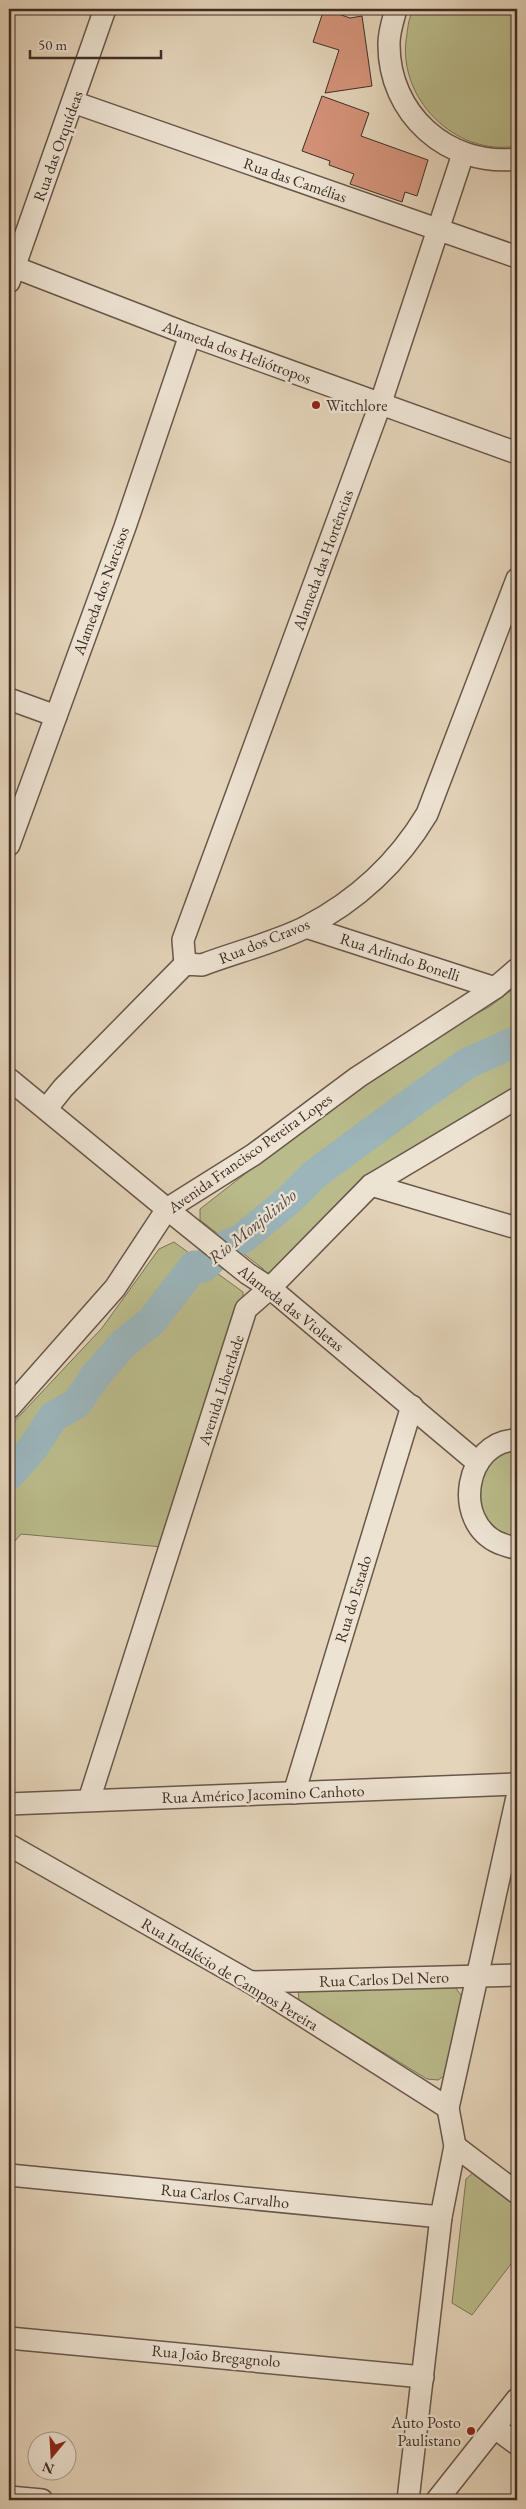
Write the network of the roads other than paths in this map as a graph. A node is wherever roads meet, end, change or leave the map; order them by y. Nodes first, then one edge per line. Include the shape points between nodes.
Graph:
1 (105, 9) edge
2 (396, 9) edge
3 (73, 102) junction
4 (463, 154) junction
5 (517, 159) edge
6 (439, 230) junction
7 (517, 257) edge
8 (11, 275) edge
9 (190, 335) junction
10 (380, 405) junction
11 (517, 453) edge
12 (517, 579) edge
13 (9, 699) edge
14 (56, 716) junction
15 (9, 845) edge
16 (306, 927) junction
17 (184, 964) junction
18 (517, 969) edge
19 (495, 988) junction
20 (9, 1079) edge
21 (517, 1098) edge
22 (47, 1108) junction
23 (371, 1185) junction
24 (175, 1215) junction
25 (517, 1228) edge
26 (270, 1288) junction
27 (412, 1406) junction
28 (9, 1408) edge
29 (517, 1440) edge
30 (478, 1463) junction
31 (517, 1548) edge
32 (517, 1784) edge
33 (294, 1792) junction
34 (517, 1798) edge
35 (89, 1800) junction
36 (9, 1804) edge
37 (9, 1845) edge
38 (517, 1975) edge
39 (477, 1976) junction
40 (250, 1982) junction
41 (448, 2108) junction
42 (455, 2146) junction
43 (9, 2175) edge
44 (517, 2193) edge
45 (441, 2217) junction
46 (9, 2338) edge
47 (423, 2377) junction
48 (517, 2399) edge
49 (495, 2428) junction
50 (517, 2444) edge
51 (9, 2497) edge
52 (42, 2500) edge
53 (408, 2500) edge
54 (438, 2500) edge

1 - 3 street, Rua das Orquídeas
2 - 4 street via 389,42 393,78 407,110 432,136
3 - 6 street, Rua das Camélias
3 - 8 street, Rua das Orquídeas
4 - 5 street via 498,161
4 - 6 street, Alameda das Hortências
6 - 7 street, Rua das Camélias
6 - 10 street, Alameda das Hortências
8 - 9 street, Alameda dos Heliótropos
9 - 10 street, Alameda dos Heliótropos
9 - 14 street, Alameda dos Narcisos
10 - 11 street, Alameda dos Heliótropos
10 - 17 street, Alameda das Hortências via 183,940
12 - 16 street, Rua dos Cravos via 427,814 409,844 363,891
13 - 14 street
14 - 15 street, Alameda dos Narcisos
16 - 17 street, Rua dos Cravos via 202,965
16 - 19 street, Rua Arlindo Bonelli
17 - 22 street
18 - 19 street, Avenida Francisco Pereira Lopes
19 - 24 street, Avenida Francisco Pereira Lopes via 358,1077
20 - 22 street, Alameda das Violetas
21 - 23 street, Avenida Liberdade
22 - 24 street, Alameda das Violetas
23 - 25 street
23 - 26 street, Avenida Liberdade
24 - 26 street, Alameda das Violetas
24 - 28 street, Avenida Francisco Pereira Lopes
26 - 27 street, Alameda das Violetas
26 - 35 street, Avenida Liberdade via 246,1309
27 - 30 street, Alameda das Violetas
27 - 33 street, Rua do Estado
29 - 30 street via 493,1448
30 - 31 street via 470,1483 469,1504 477,1524 492,1540
32 - 33 street, Rua Américo Jacomino Canhoto
33 - 35 street, Rua Américo Jacomino Canhoto
34 - 39 street
35 - 36 street, Rua Américo Jacomino Canhoto
37 - 40 street, Rua Indalécio de Campos Pereira
38 - 39 street, Rua Carlos Del Nero
39 - 40 street, Rua Carlos Del Nero
39 - 41 street
40 - 41 street, Rua Indalécio de Campos Pereira
41 - 42 street
42 - 44 street
42 - 45 street
43 - 45 street, Rua Carlos Carvalho
45 - 47 street
46 - 47 street, Rua João Bregagnolo
47 - 53 street
48 - 49 street
49 - 50 street
49 - 54 street
51 - 52 street

